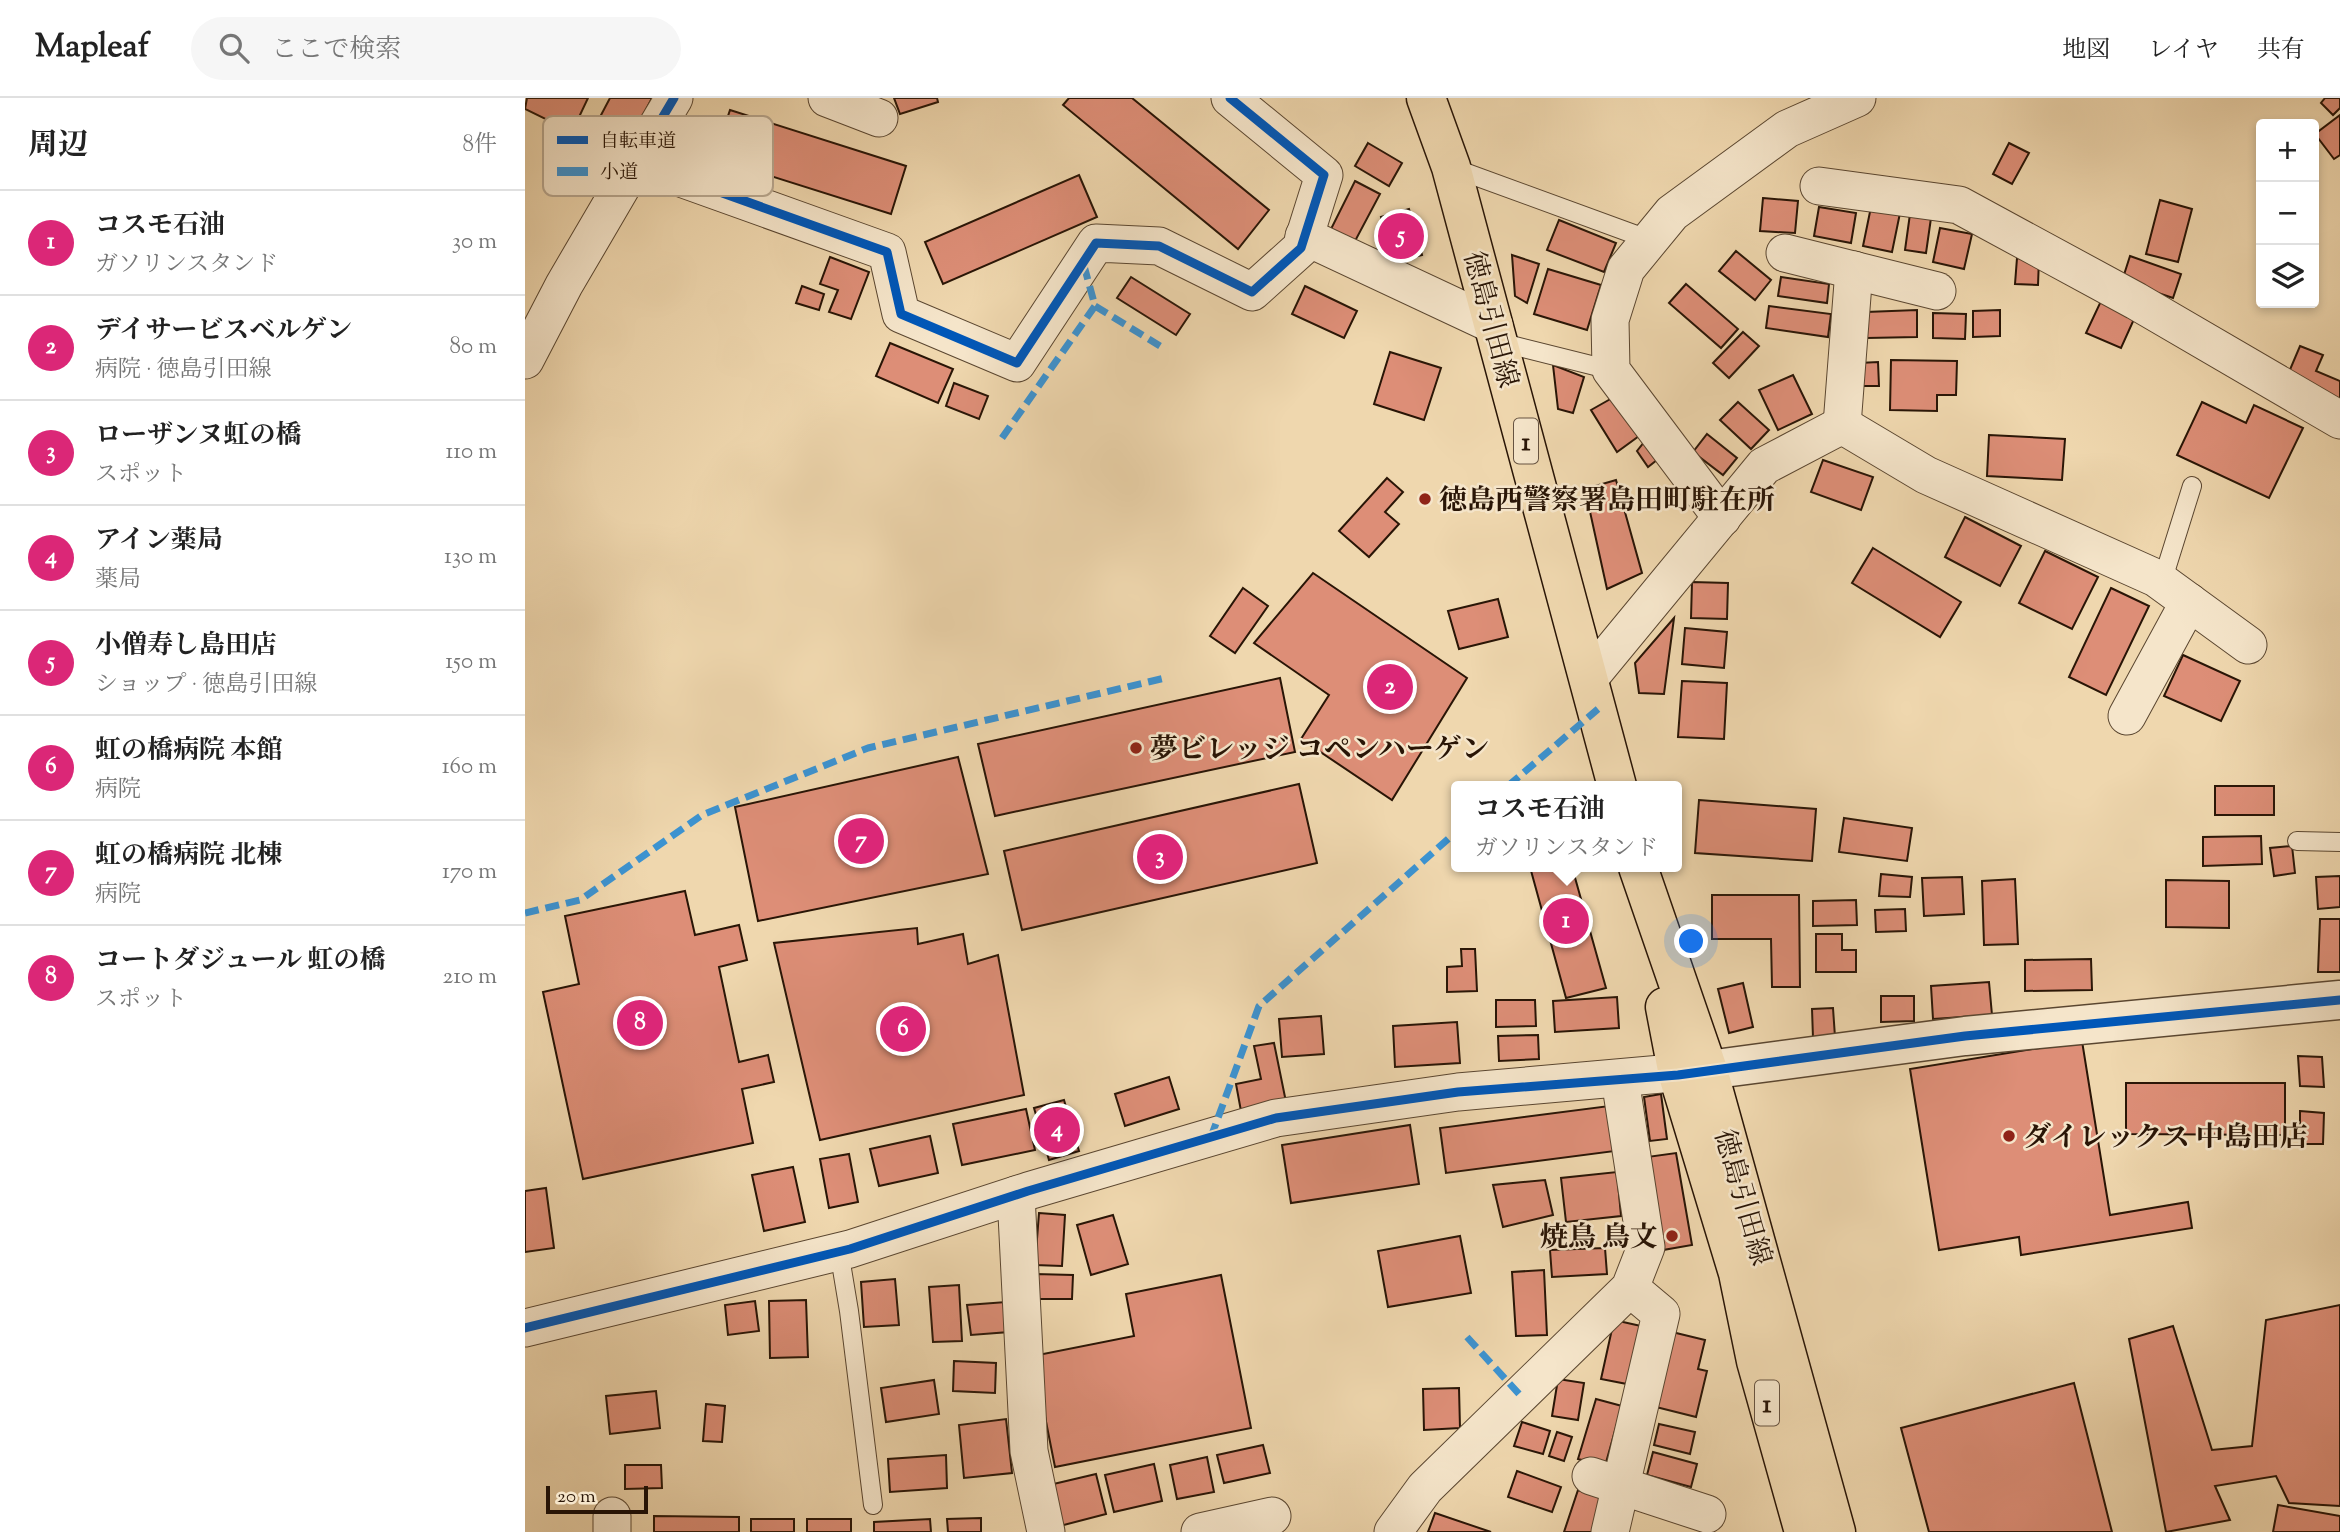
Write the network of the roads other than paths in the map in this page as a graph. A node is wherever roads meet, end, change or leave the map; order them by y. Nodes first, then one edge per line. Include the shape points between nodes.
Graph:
1 (674, 98) edge
2 (827, 98) edge
3 (1230, 98) edge
4 (1426, 98) edge
5 (1857, 98) edge
6 (663, 116) edge
7 (879, 118) dead end
8 (1451, 167) junction
9 (1819, 186) dead end
10 (616, 196) edge
11 (731, 196) edge
12 (1304, 236) junction
13 (1650, 240) junction
14 (1785, 253) dead end
15 (1854, 270) junction
16 (1937, 291) dead end
17 (1496, 334) junction
18 (525, 360) edge
19 (1611, 370) junction
20 (2340, 420) edge
21 (1842, 425) junction
22 (2192, 486) dead end
23 (1722, 518) junction
24 (2175, 592) junction
25 (2248, 645) dead end
26 (1590, 677) junction
27 (2127, 716) dead end
28 (1616, 781) edge
29 (2297, 841) dead end
30 (2340, 842) edge
31 (1638, 872) edge
32 (2340, 1000) edge
33 (1693, 1072) junction
34 (1620, 1079) junction
35 (1016, 1195) junction
36 (839, 1251) junction
37 (1630, 1288) junction
38 (525, 1328) edge
39 (1606, 1480) junction
40 (873, 1505) dead end
41 (1707, 1514) dead end
42 (1272, 1516) dead end
43 (1046, 1532) edge
44 (1200, 1532) edge
45 (1393, 1532) edge
46 (1610, 1532) edge
47 (1804, 1532) edge
48 (1836, 1532) edge

1 - 6 street
2 - 7 street
3 - 12 street via 1324,175
4 - 8 main road, 徳島引田線 / 1
5 - 13 street via 1787,129 1672,213
8 - 13 lane
8 - 17 main road, 徳島引田線 / 1
9 - 20 street via 1959,205
10 - 18 street
11 - 12 street via 887,252 901,314 1017,363 1096,243 1159,246 1252,292 1301,248
12 - 17 street
13 - 19 street via 1626,268 1610,320
14 - 15 street
15 - 16 street
15 - 21 street
17 - 19 lane
17 - 26 main road, 徳島引田線 / 1
19 - 23 street
21 - 23 street via 1764,466
21 - 24 street via 1926,475
22 - 24 lane
23 - 26 street
24 - 25 street
24 - 27 street
26 - 28 main road, 徳島引田線 / 1
29 - 30 lane
31 - 33 main road, 徳島引田線 / 1
32 - 33 street via 1965,1036
33 - 34 street
33 - 47 main road, 徳島引田線 / 1 via 1756,1362
33 - 48 main road, 徳島引田線 / 1
34 - 35 street via 1458,1092 1276,1118
34 - 37 street via 1646,1247
35 - 36 street
35 - 43 street via 1029,1451
36 - 38 street
36 - 40 lane
37 - 39 street via 1661,1314
37 - 45 street via 1425,1488
39 - 41 street
39 - 46 street
42 - 44 street

